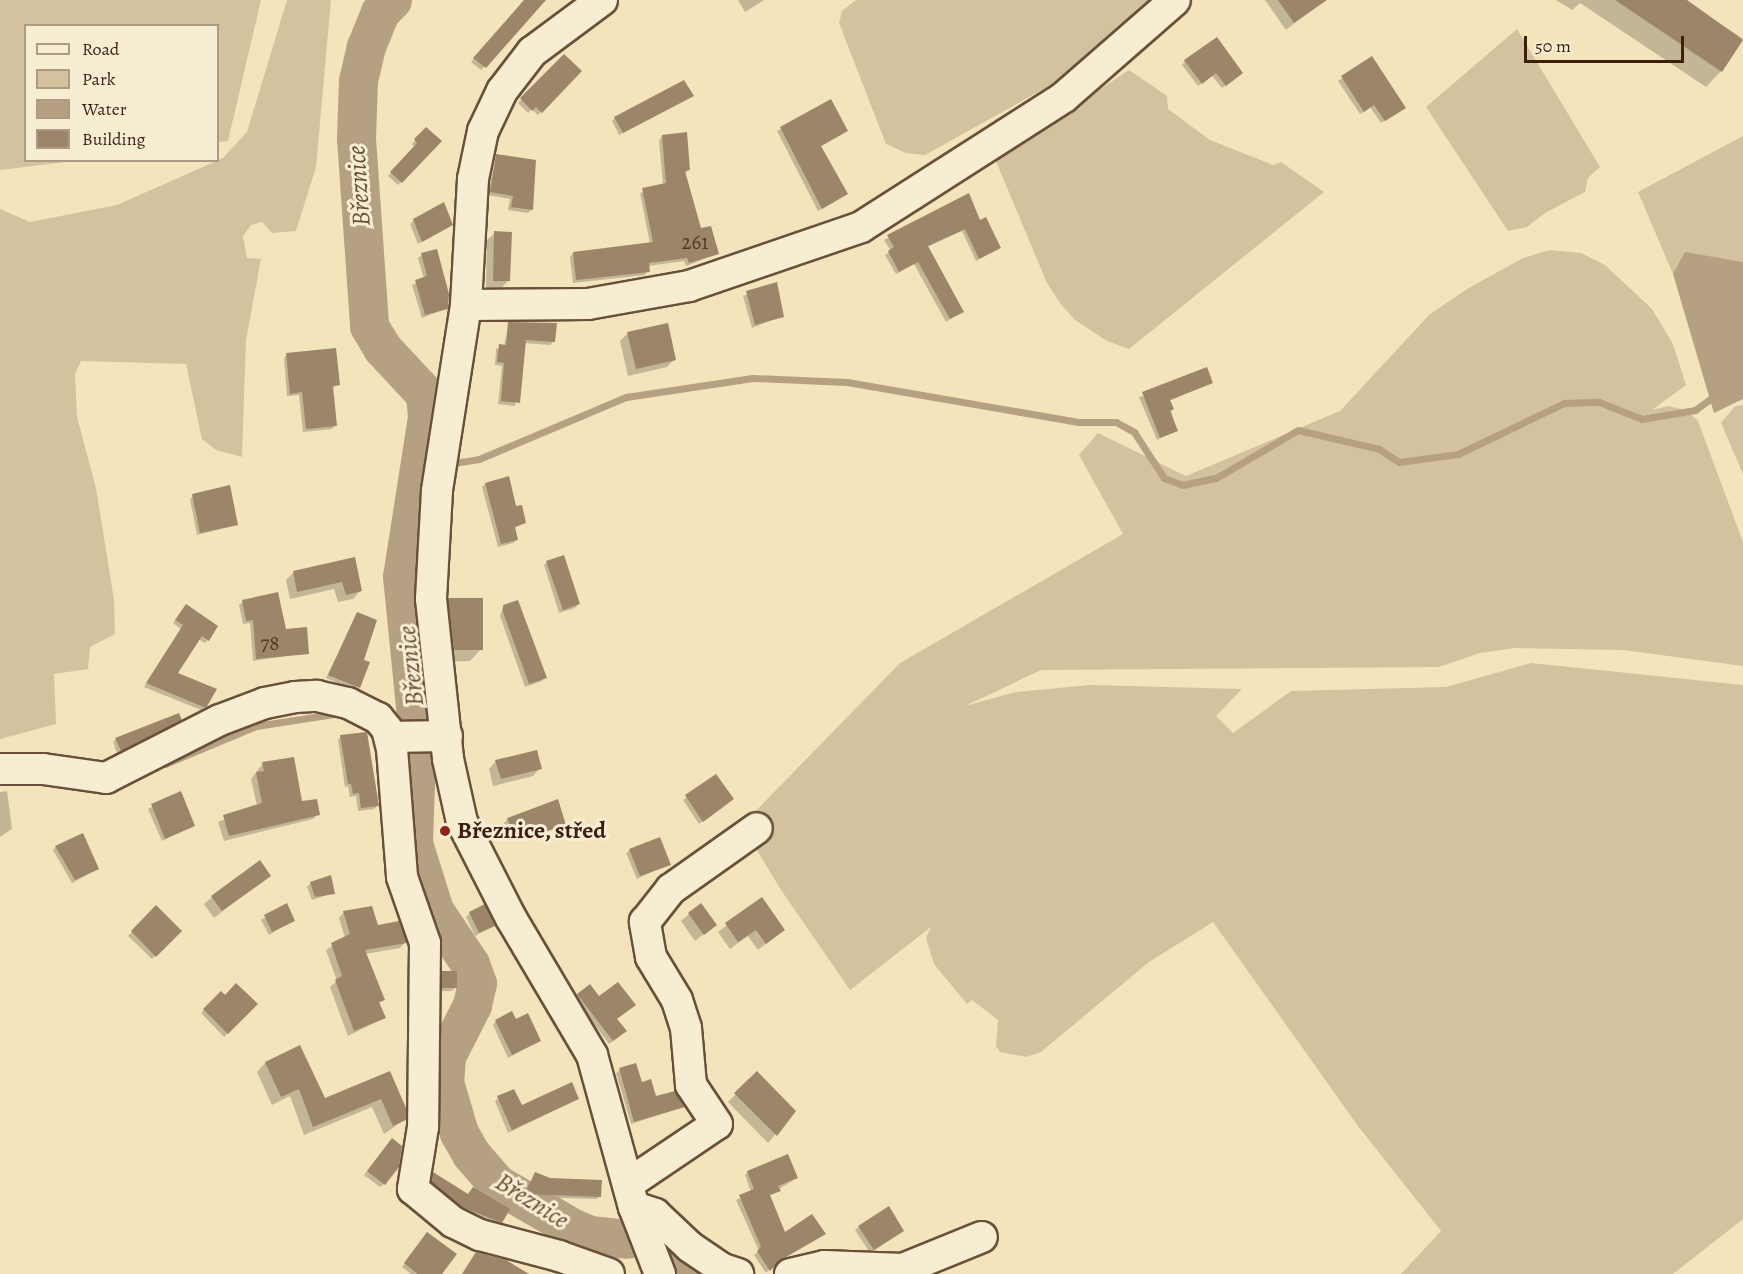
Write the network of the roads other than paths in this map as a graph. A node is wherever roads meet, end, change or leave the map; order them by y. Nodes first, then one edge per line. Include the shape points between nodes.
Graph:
1 (602, 0) edge
2 (1175, 0) edge
3 (466, 305) junction
4 (418, 736) junction
5 (0, 769) edge
6 (757, 828) dead end
7 (631, 1196) junction
8 (982, 1238) dead end
9 (609, 1274) edge
10 (660, 1274) edge
11 (738, 1274) edge
12 (790, 1274) edge

1 - 3 street via 532,52 491,111 474,179
2 - 3 street via 1064,97 861,227 689,286 588,304
3 - 4 street via 437,491
4 - 5 street via 361,707 330,698 295,697 220,720 106,778 43,769
4 - 7 street via 455,801 468,837 592,1055
4 - 9 street via 397,789 398,856 425,943 423,1127 413,1189 453,1222 480,1235
6 - 7 street via 671,889 645,922 651,957 678,1000 686,1028 691,1084 717,1124
7 - 10 street
7 - 11 street via 690,1247
8 - 12 street via 903,1269 824,1266

